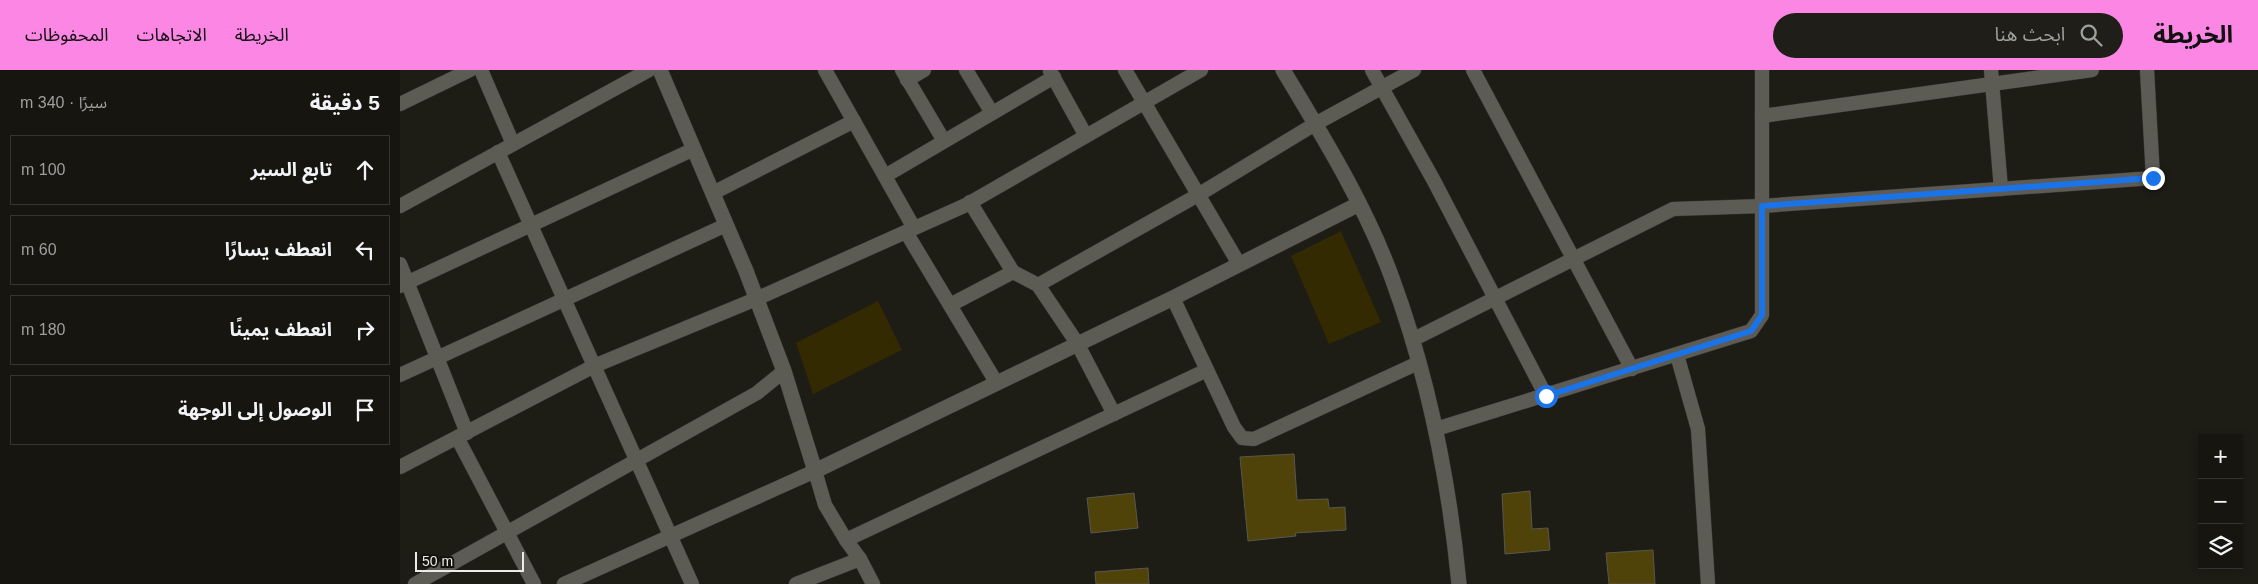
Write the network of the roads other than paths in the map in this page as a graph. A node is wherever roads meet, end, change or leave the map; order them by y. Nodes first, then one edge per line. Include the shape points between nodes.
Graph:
1 (470, 70) edge
2 (481, 70) edge
3 (649, 70) edge
4 (660, 70) edge
5 (825, 70) edge
6 (924, 70) edge
7 (966, 70) edge
8 (1125, 70) edge
9 (1201, 70) edge
10 (1283, 70) edge
11 (1372, 70) edge
12 (1414, 70) edge
13 (1473, 70) edge
14 (1762, 70) edge
15 (2092, 70) edge
16 (2147, 70) edge
17 (1052, 74) edge
18 (904, 75) edge
19 (1992, 77) edge
20 (1382, 87) junction
21 (1144, 103) junction
22 (400, 104) edge
23 (992, 113) junction
24 (1762, 116) junction
25 (854, 121) junction
26 (1315, 124) junction
27 (1086, 136) junction
28 (944, 141) junction
29 (513, 144) junction
30 (694, 149) junction
31 (498, 152) junction
32 (885, 176) junction
33 (2001, 189) junction
34 (713, 193) junction
35 (1198, 195) junction
36 (970, 202) junction
37 (1360, 204) junction
38 (400, 206) edge
39 (1762, 206) junction
40 (531, 225) junction
41 (726, 225) junction
42 (910, 230) junction
43 (1575, 260) junction
44 (400, 264) edge
45 (1239, 264) junction
46 (1013, 272) junction
47 (404, 284) edge
48 (1038, 285) junction
49 (1172, 298) junction
50 (1495, 298) junction
51 (564, 299) junction
52 (756, 299) junction
53 (950, 305) junction
54 (1412, 340) junction
55 (1077, 343) junction
56 (1677, 355) junction
57 (437, 358) junction
58 (1418, 363) junction
59 (594, 366) junction
60 (1632, 369) junction
61 (1207, 370) junction
62 (784, 372) junction
63 (400, 375) edge
64 (996, 382) junction
65 (1546, 396) junction
66 (1114, 414) junction
67 (1436, 429) junction
68 (462, 436) junction
69 (637, 460) junction
70 (400, 468) edge
71 (815, 470) junction
72 (507, 533) junction
73 (670, 535) junction
74 (846, 540) junction
75 (860, 559) junction
76 (415, 584) edge
77 (534, 584) edge
78 (564, 584) edge
79 (692, 584) edge
80 (796, 584) edge
81 (873, 584) edge
82 (1459, 584) edge
83 (1708, 584) edge

1 - 22 street
2 - 29 street
3 - 29 street
4 - 30 street
5 - 25 street
6 - 18 street
7 - 23 street
8 - 21 street
9 - 21 street
10 - 26 street
11 - 20 street
12 - 20 street
13 - 43 street
14 - 24 street
15 - 19 street
16 - 33 street via 2153,178
17 - 23 street
17 - 27 street
18 - 28 street
19 - 24 street
19 - 33 street
20 - 26 street
20 - 50 street
21 - 27 street
21 - 35 street
23 - 28 street
24 - 39 street
25 - 32 street
25 - 34 street
26 - 35 street
26 - 37 street
27 - 36 street
28 - 32 street
29 - 31 street
30 - 34 street
30 - 40 street
31 - 38 street
31 - 40 street
32 - 42 street
33 - 39 street
34 - 41 street
35 - 45 street
35 - 48 street
36 - 42 street
36 - 46 street
37 - 45 street
37 - 54 street via 1392,277
39 - 43 street via 1673,209
39 - 56 street via 1762,315 1751,331
40 - 47 street
40 - 51 street
41 - 51 street
41 - 52 street
42 - 52 street
42 - 53 street
43 - 50 street
43 - 60 street
44 - 47 street
45 - 49 street
46 - 48 street
46 - 53 street
47 - 57 street
48 - 55 street
49 - 55 street
49 - 61 street
50 - 54 street
50 - 65 street
51 - 57 street
51 - 59 street
52 - 59 street
52 - 62 street
53 - 64 street
54 - 58 street
55 - 64 street
55 - 66 street
56 - 60 street
56 - 83 street via 1698,429
57 - 63 street
57 - 68 street
58 - 61 street via 1254,439 1242,438 1234,427
58 - 67 street
59 - 68 street
59 - 69 street
60 - 65 street
61 - 66 street
62 - 69 street via 756,393
62 - 71 street
64 - 71 street
65 - 67 street
66 - 74 street
67 - 82 street via 1454,528
68 - 70 street
68 - 72 street
69 - 72 street
69 - 73 street
71 - 73 street
71 - 74 street via 825,505
72 - 76 street
72 - 77 street
73 - 78 street
73 - 79 street
74 - 75 street
75 - 80 street
75 - 81 street

